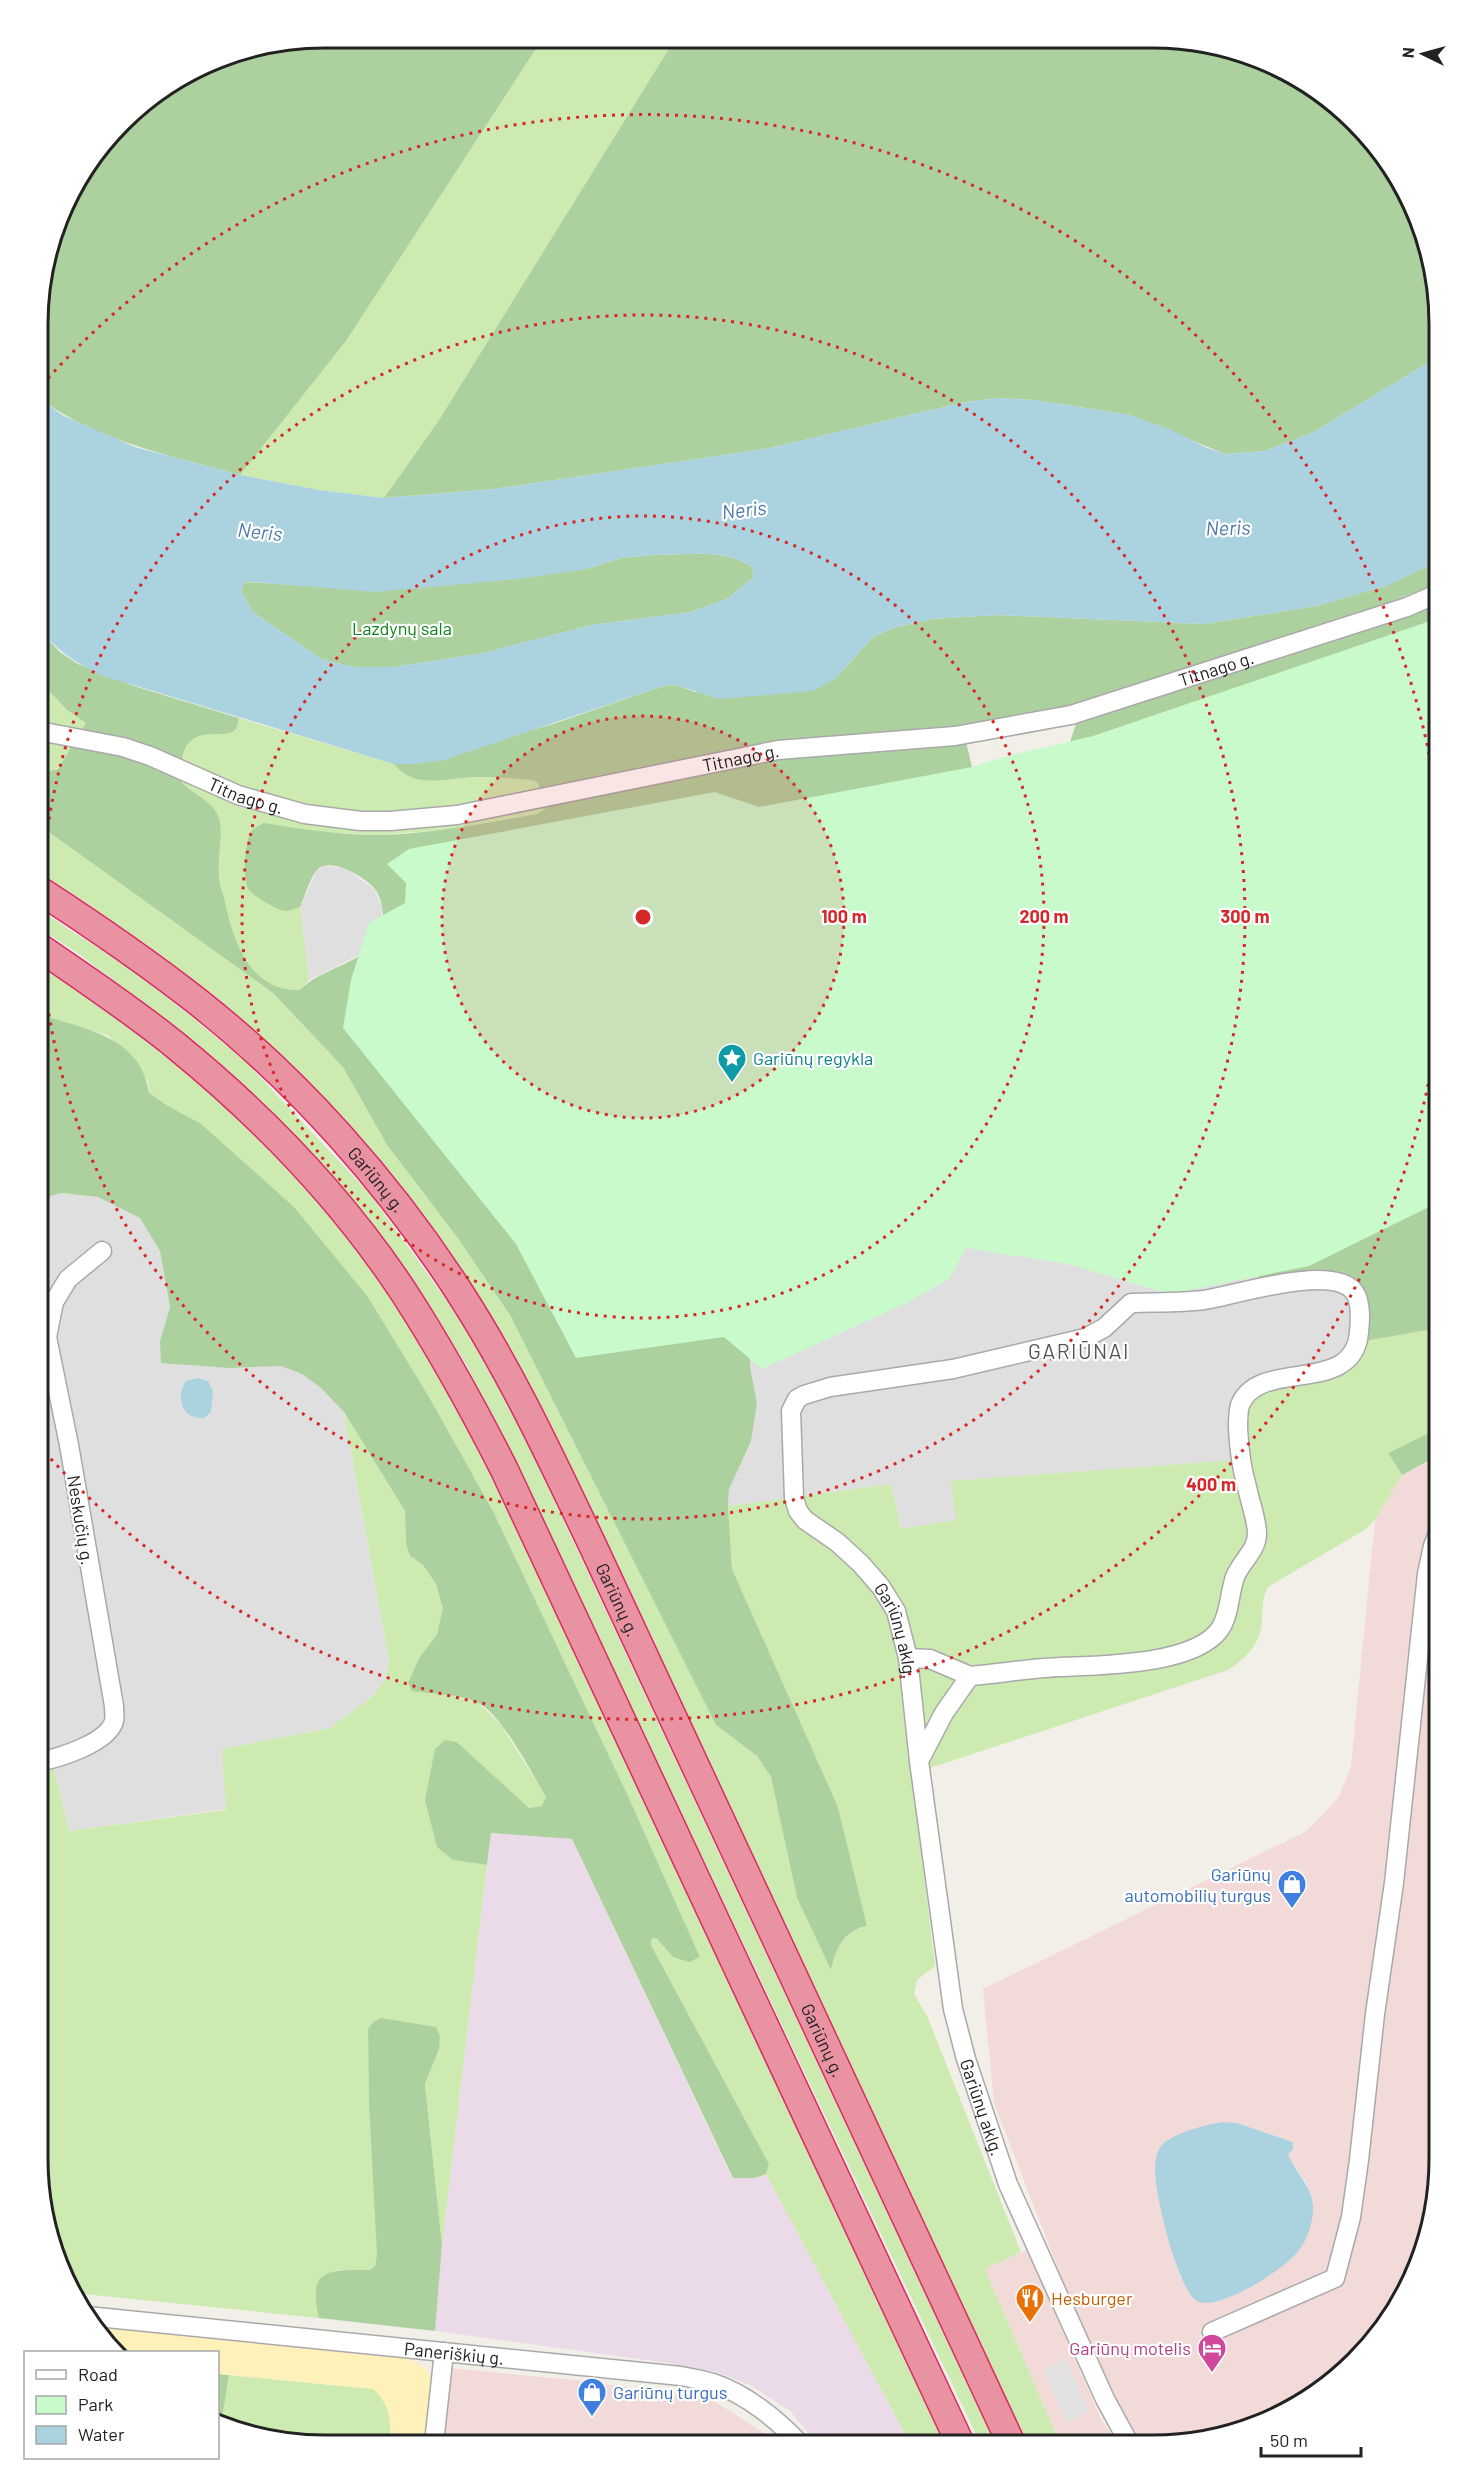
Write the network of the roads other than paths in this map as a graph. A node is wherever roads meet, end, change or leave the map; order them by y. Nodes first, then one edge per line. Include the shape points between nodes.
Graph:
1 (1429, 597) edge
2 (48, 733) edge
3 (48, 896) edge
4 (48, 953) edge
5 (102, 1251) dead end
6 (48, 1331) edge
7 (48, 1341) edge
8 (1429, 1565) edge
9 (908, 1658) junction
10 (970, 1676) junction
11 (48, 1758) edge
12 (919, 1761) junction
13 (98, 2317) edge
14 (1212, 2332) dead end
15 (444, 2352) junction
16 (435, 2435) edge
17 (790, 2435) edge
18 (956, 2435) edge
19 (1007, 2435) edge
20 (1125, 2435) edge

1 - 2 street, Titnago g. via 1071,715 955,736 778,750 421,820 361,821 305,814 238,795 123,747
3 - 19 highway, Gariūnų g. via 141,959 249,1045 361,1160 414,1226 458,1290 520,1395 586,1531
4 - 18 highway via 175,1045 264,1125 358,1231 437,1346 519,1498
5 - 6 street, Neskučių g. via 68,1279 54,1302
7 - 11 street, Neskučių g. via 114,1707 114,1720 101,1738
8 - 14 street via 1359,2160 1351,2217 1335,2278
9 - 10 street via 930,1659
9 - 10 street, Gariūnų aklg. via 896,1611 881,1587 837,1542 798,1511 794,1498 791,1411 797,1399 830,1386 952,1369 1085,1338 1104,1328 1131,1303 1205,1300 1266,1285 1316,1281 1338,1280 1352,1286 1361,1312 1353,1355 1342,1365 1323,1371 1257,1385 1239,1407 1239,1452 1257,1542 1235,1577 1226,1615 1213,1637 1200,1646 1164,1658 1089,1668
9 - 12 street, Gariūnų aklg.
10 - 12 street via 944,1713
12 - 20 street, Gariūnų aklg. via 953,2009 966,2059 1008,2184
13 - 15 street, Paneriškių g.
15 - 16 street
15 - 17 street, Paneriškių g. via 646,2371 715,2384 770,2416

